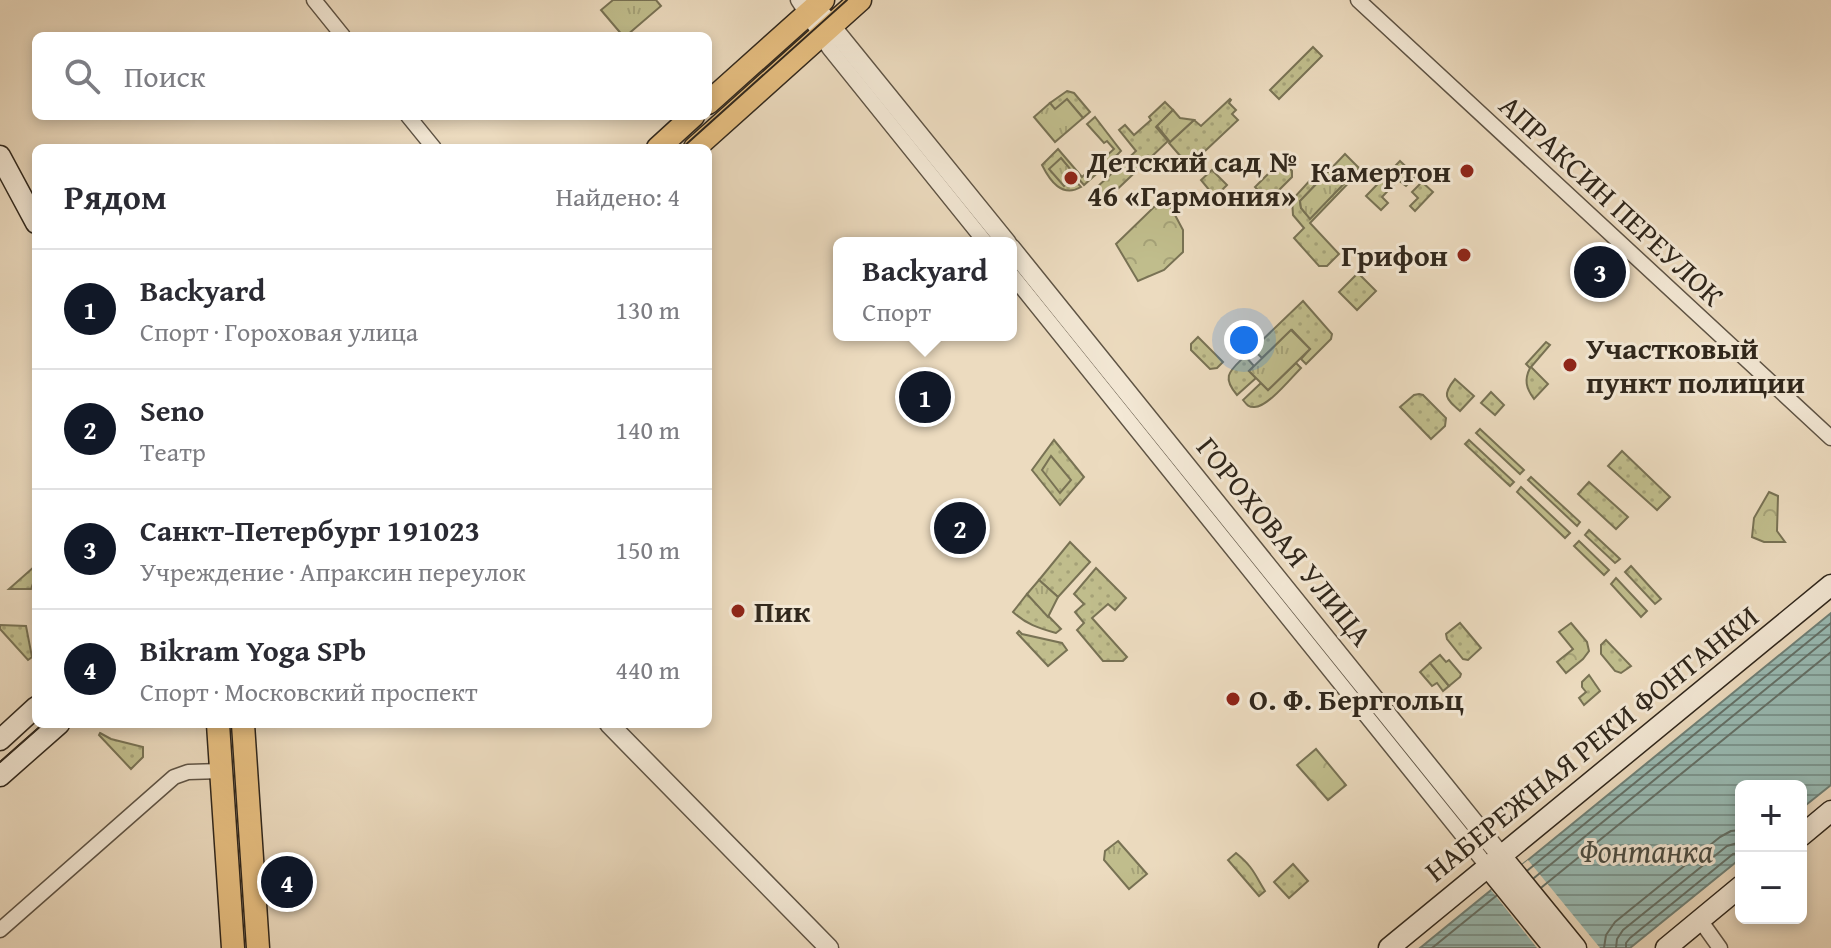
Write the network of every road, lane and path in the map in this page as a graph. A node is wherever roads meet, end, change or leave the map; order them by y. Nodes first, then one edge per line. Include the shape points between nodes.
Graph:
1 (314, 0) edge
2 (860, 0) edge
3 (1358, 0) edge
4 (811, 4) edge
5 (827, 31) junction
6 (340, 32) edge
7 (712, 99) edge
8 (411, 120) edge
9 (689, 120) edge
10 (431, 144) edge
11 (662, 144) edge
12 (700, 144) edge
13 (0, 156) edge
14 (32, 216) edge
15 (981, 237) edge
16 (1002, 237) edge
17 (1017, 256) edge
18 (1017, 281) edge
19 (1831, 438) edge
20 (1831, 585) edge
21 (32, 711) edge
22 (54, 728) edge
23 (218, 728) edge
24 (243, 728) edge
25 (613, 728) edge
26 (0, 740) edge
27 (221, 771) junction
28 (0, 776) edge
29 (1831, 811) edge
30 (1807, 831) edge
31 (1501, 869) junction
32 (1735, 891) edge
33 (1700, 920) junction
34 (0, 930) edge
35 (233, 948) edge
36 (258, 948) edge
37 (829, 948) edge
38 (1389, 948) edge
39 (1554, 948) edge
40 (1576, 948) edge
41 (1666, 948) edge
42 (1720, 948) edge

1 - 6 street
2 - 5 main road
3 - 19 street, АПРАКСИН ПЕРЕУЛОК
4 - 5 street
4 - 7 main road
5 - 12 main road
5 - 15 street via 829,48
5 - 16 street
8 - 10 street
9 - 11 main road
13 - 14 main road
17 - 31 street, ГОРОХОВАЯ УЛИЦА
18 - 31 street, ГОРОХОВАЯ УЛИЦА
20 - 31 main road, НАБЕРЕЖНАЯ РЕКИ ФОНТАНКИ
21 - 26 main road
22 - 28 main road
23 - 27 main road
24 - 36 main road
25 - 37 street
27 - 34 street via 174,777
27 - 35 main road
29 - 30 main road
31 - 38 main road, НАБЕРЕЖНАЯ РЕКИ ФОНТАНКИ
31 - 39 main road
31 - 40 main road
32 - 33 main road
33 - 41 main road
33 - 42 street

